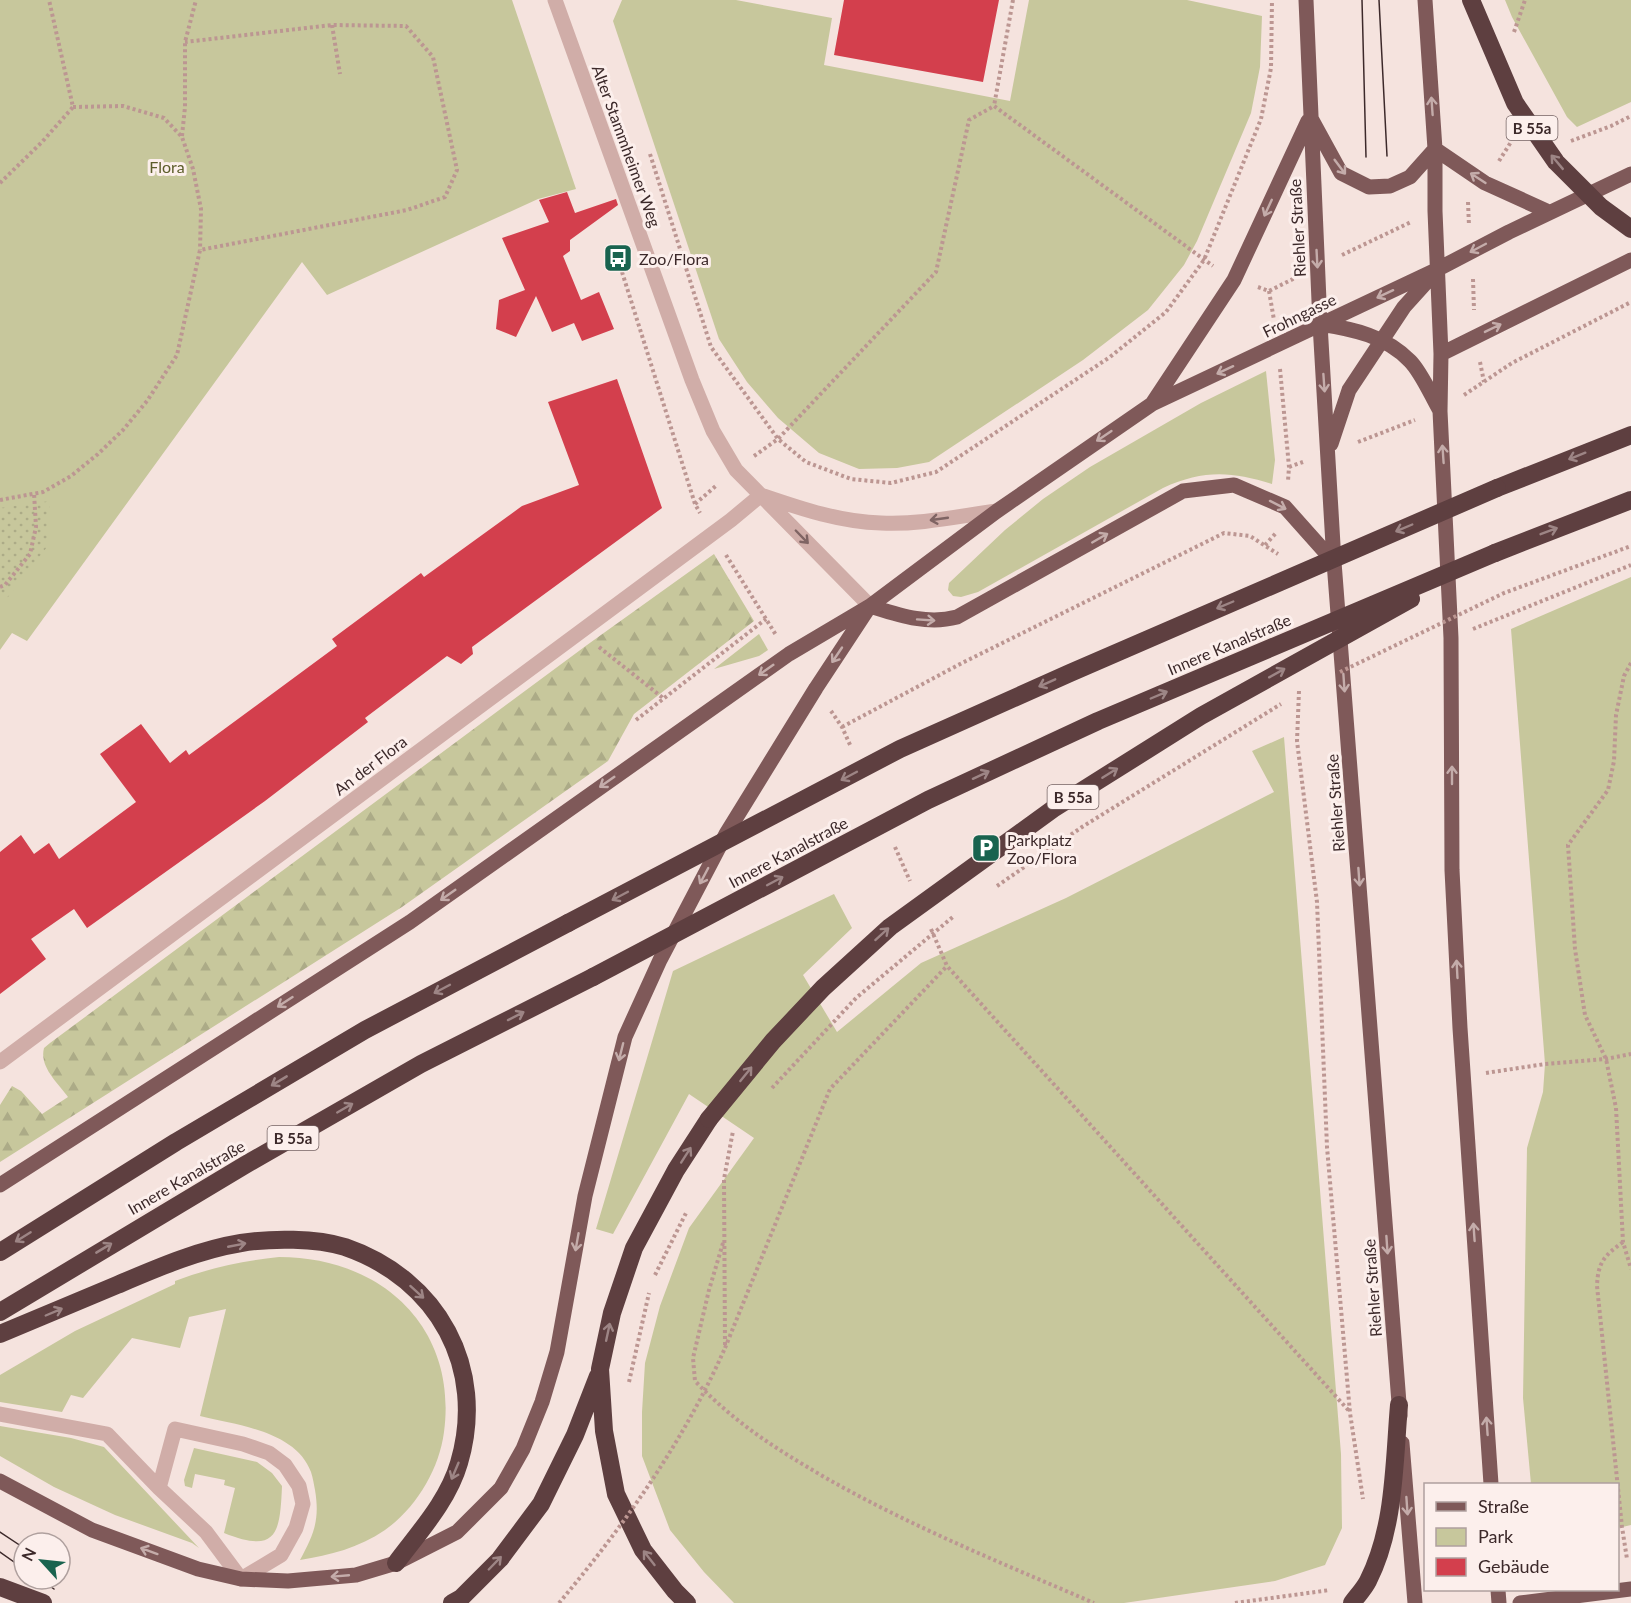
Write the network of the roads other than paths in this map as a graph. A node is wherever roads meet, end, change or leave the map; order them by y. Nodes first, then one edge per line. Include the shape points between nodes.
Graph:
1 (555, 0) edge
2 (1306, 0) edge
3 (1425, 0) edge
4 (1471, 0) edge
5 (1310, 117) junction
6 (1435, 149) junction
7 (1631, 174) edge
8 (1549, 212) junction
9 (1631, 229) edge
10 (1631, 260) edge
11 (1438, 269) junction
12 (1320, 324) junction
13 (1381, 339) junction
14 (1441, 354) junction
15 (1152, 404) junction
16 (1440, 411) junction
17 (1631, 435) edge
18 (1329, 453) junction
19 (761, 495) junction
20 (1631, 500) edge
21 (997, 511) junction
22 (1495, 553) junction
23 (1334, 562) junction
24 (870, 606) junction
25 (0, 1062) edge
26 (0, 1185) edge
27 (0, 1252) edge
28 (0, 1312) edge
29 (0, 1334) edge
30 (600, 1369) junction
31 (1400, 1405) junction
32 (0, 1414) edge
33 (0, 1481) edge
34 (1491, 1483) edge
35 (159, 1488) junction
36 (396, 1563) junction
37 (241, 1578) junction
38 (0, 1587) edge
39 (1615, 1591) edge
40 (29, 1603) edge
41 (43, 1603) edge
42 (452, 1603) edge
43 (687, 1603) edge
44 (1352, 1603) edge
45 (1415, 1603) edge
46 (1520, 1603) edge

1 - 19 street, Alter Stammheimer Weg via 709,421 736,470
2 - 5 main road, Riehler Straße
6 -> 3 main road
9 -> 4 highway, B 55a, bridge via 1601,207 1556,162 1515,103
5 -> 6 main road via 1341,173 1369,187 1390,186 1410,177
5 -> 12 main road, Riehler Straße
5 -> 15 main road via 1234,280
8 -> 6 main road via 1485,183
6 - 11 main road
7 - 8 main road, Frohngasse
8 -> 11 main road, Frohngasse
14 -> 10 main road
11 -> 12 main road, Frohngasse
11 - 13 main road
11 - 14 main road
12 - 13 main road via 1350,328
12 -> 15 main road, Frohngasse
12 -> 18 main road, Riehler Straße
13 - 16 main road via 1411,361
13 - 18 main road via 1349,390
14 - 16 main road
15 -> 21 main road, Frohngasse
34 -> 16 main road via 1452,870 1451,638
17 -> 27 highway, Innere Kanalstraße, bridge via 1497,488 900,749 365,1030
18 - 23 main road, Riehler Straße
21 -> 19 street via 880,523 807,510
19 -> 24 street, Alter Stammheimer Weg
19 - 25 street, An der Flora
22 -> 20 highway, Innere Kanalstraße / B 55a
21 - 24 main road, Frohngasse
28 -> 22 highway, Innere Kanalstraße / B 55a, bridge via 421,1064 939,795 1098,721
30 -> 22 highway, B 55a, bridge via 612,1313 634,1248 676,1170 710,1119 773,1041 890,927 1053,809 1201,716
24 -> 23 main road via 913,619 942,621 957,617 1183,491 1234,485 1285,507
23 -> 31 main road, Riehler Straße
24 -> 26 main road via 789,654 410,922
24 -> 36 main road via 726,834 625,1037 585,1196 557,1352 543,1402 523,1449 501,1488 457,1532
29 -> 36 highway via 177,1260 241,1243 299,1240 344,1247 384,1265 422,1294 448,1329 464,1373 466,1420 459,1464 441,1503
42 -> 30 highway via 500,1559 541,1504
43 -> 30 highway via 643,1550 616,1494 604,1431
31 - 44 highway via 1382,1546 1368,1582
31 -> 45 main road, Riehler Straße
32 - 35 street via 107,1434
37 -> 33 main road via 198,1569 92,1530
35 - 37 street via 206,1532
35 - 37 street via 175,1430 243,1444 269,1453 285,1465 299,1486 303,1504 296,1528 281,1555
36 -> 37 main road via 356,1575 288,1581
38 - 40 main road
38 - 41 highway
39 - 46 main road

